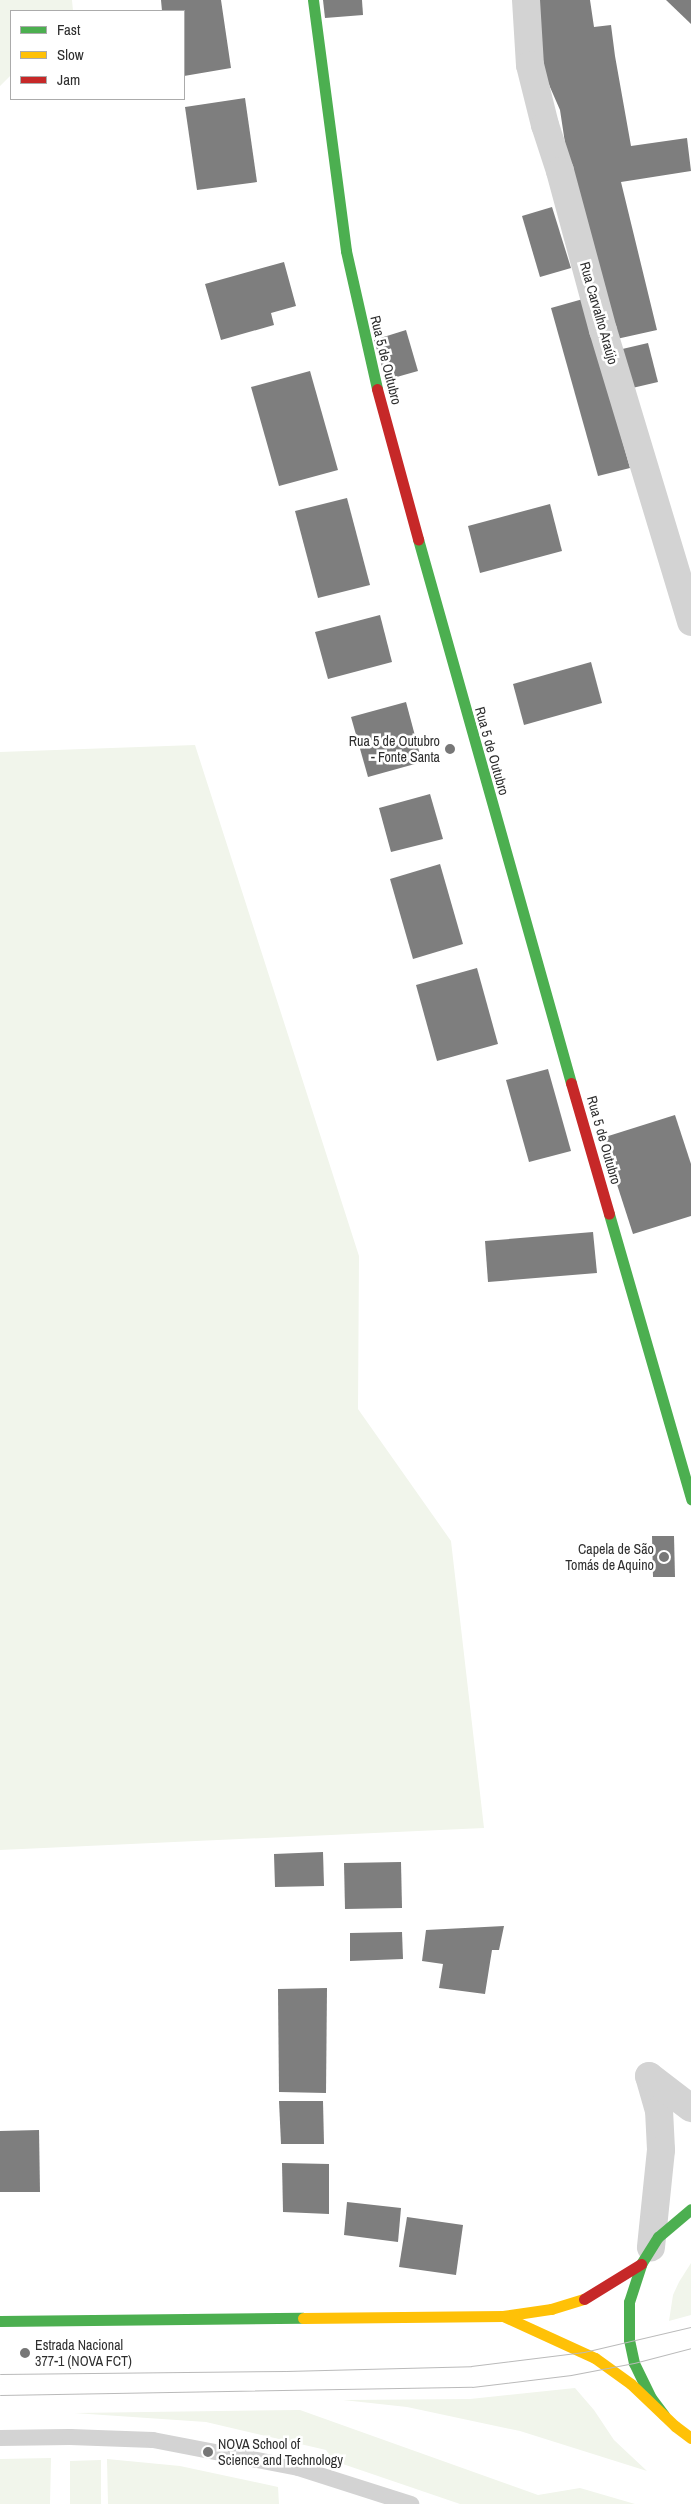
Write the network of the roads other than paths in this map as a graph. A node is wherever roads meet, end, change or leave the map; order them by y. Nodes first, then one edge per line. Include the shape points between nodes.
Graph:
1 (313, 0) edge
2 (526, 0) edge
3 (691, 622) edge
4 (691, 1498) edge
5 (691, 2108) edge
6 (691, 2208) edge
7 (646, 2255) junction
8 (503, 2316) junction
9 (0, 2321) edge
10 (664, 2415) junction
11 (0, 2438) edge
12 (691, 2438) edge
13 (411, 2504) edge

1 - 4 street, Rua 5 de Outubro via 346,252 372,371 474,743
2 - 3 street, Rua Carvalho Araújo via 530,65 545,125
5 - 7 street via 649,2076 659,2110 661,2150
6 - 7 street via 675,2220
7 - 8 street via 618,2280 580,2301
7 - 10 street via 629,2302 629,2340 640,2379
8 - 9 street
8 - 10 street via 595,2358 631,2384
10 - 12 street
11 - 13 lane via 153,2440 298,2468

